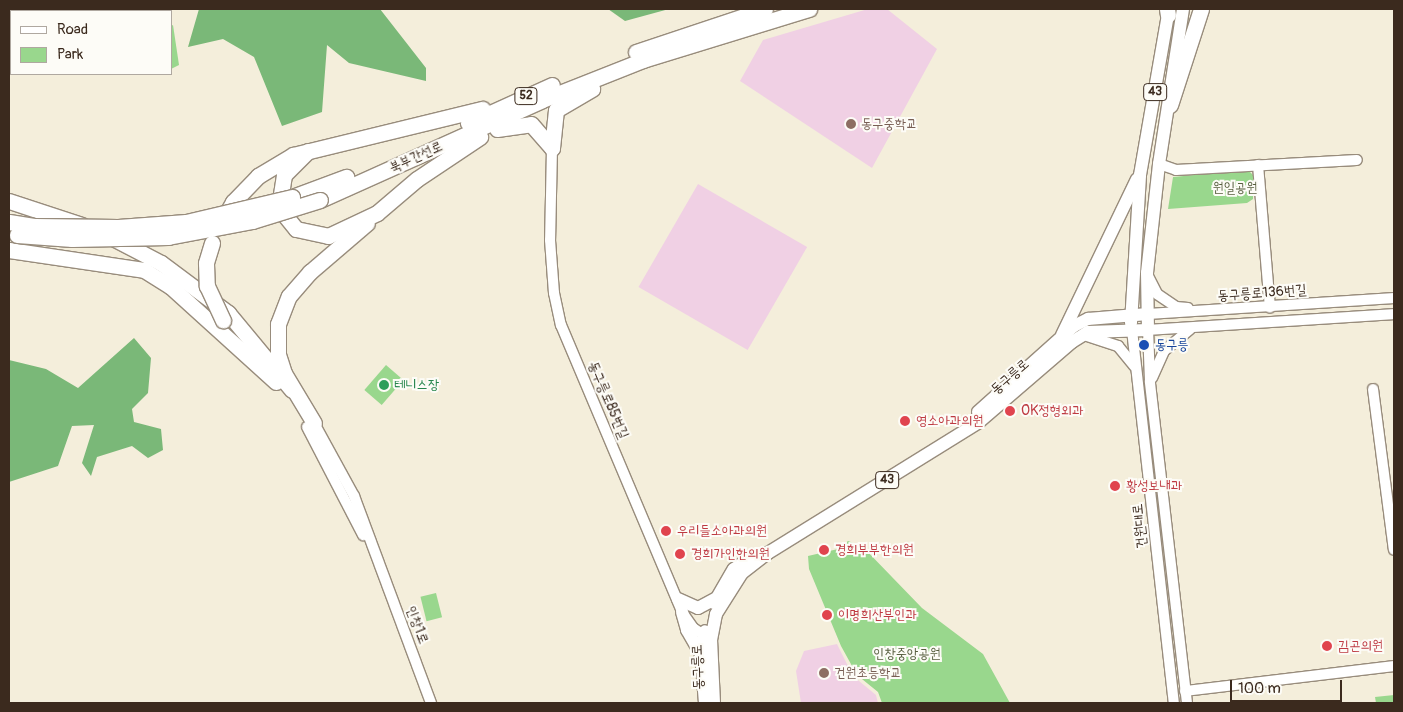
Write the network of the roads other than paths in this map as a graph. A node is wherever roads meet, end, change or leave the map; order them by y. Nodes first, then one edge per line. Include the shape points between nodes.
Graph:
1 (765, 9) edge
2 (809, 9) edge
3 (1183, 9) edge
4 (1201, 9) edge
5 (1168, 11) edge
6 (654, 56) junction
7 (602, 83) junction
8 (522, 97) junction
9 (1170, 105) junction
10 (493, 130) junction
11 (552, 148) junction
12 (308, 151) junction
13 (1357, 160) dead end
14 (1159, 164) junction
15 (1258, 165) junction
16 (1140, 175) junction
17 (9, 200) edge
18 (377, 213) junction
19 (9, 222) edge
20 (13, 234) edge
21 (9, 250) edge
22 (1147, 273) junction
23 (1394, 298) edge
24 (1270, 307) junction
25 (1214, 312) junction
26 (1148, 314) junction
27 (1394, 314) edge
28 (1131, 315) junction
29 (1190, 329) junction
30 (1132, 330) junction
31 (1148, 330) junction
32 (1084, 334) junction
33 (1062, 336) junction
34 (1137, 372) junction
35 (1150, 381) junction
36 (285, 387) junction
37 (1373, 389) dead end
38 (310, 425) joint
39 (1394, 550) edge
40 (678, 599) junction
41 (715, 599) junction
42 (682, 612) junction
43 (707, 639) junction
44 (701, 654) junction
45 (1394, 666) edge
46 (1184, 691) junction
47 (431, 703) edge
48 (705, 703) edge
49 (714, 703) edge
50 (1174, 703) edge
51 (1186, 703) edge

1 - 8 highway, 북부간선로 / 52 via 668,40
2 - 6 highway, 북부간선로 / 52
3 - 9 main road, 43
4 - 9 highway
5 - 16 main road, 동구릉로 / 43
6 - 7 highway
6 - 20 highway, 북부간선로 / 52, bridge via 542,100 320,200 252,221 168,237 72,239
7 - 10 highway
7 - 11 highway via 556,110
8 - 12 highway via 427,125
8 - 19 highway, 북부간선로 / 52, bridge via 331,183 292,197 176,223 118,227 34,226
9 - 14 main road, 43
10 - 11 highway via 531,124
10 - 18 highway via 417,179
11 - 40 street, 동구릉로85번길 via 550,240 554,293 561,325
12 - 18 highway via 288,169 280,187 279,208 290,224 304,233 328,236
12 - 36 highway, bridge via 272,165 233,202 212,243 206,263 207,286 223,321
13 - 15 street
14 - 15 street via 1176,170
14 - 22 main road, 43
15 - 24 street
16 - 28 main road, 동구릉로
16 - 33 main road, 동구릉로 / 43
17 - 36 highway via 95,230 143,252 190,282 228,313
18 - 36 highway via 356,235 310,272 289,296 278,324 277,344
21 - 36 highway via 144,270 170,286
22 - 25 street via 1157,294 1176,307
22 - 26 main road, 43
23 - 24 street, 동구릉로136번길
24 - 25 street, 동구릉로136번길
25 - 26 street, 동구릉로136번길
26 - 28 main road, 동구릉로136번길
26 - 31 main road, 43
27 - 29 street
28 - 30 main road, 건원대로
28 - 33 main road, 동구릉로 / 43 via 1088,319
29 - 31 street
29 - 35 street via 1164,351
30 - 31 main road
30 - 32 main road
30 - 34 street, 건원대로
31 - 35 street, 건원대로
32 - 34 street via 1118,346
32 - 43 main road, 동구릉로 / 43 via 979,422 768,553 742,573 716,614
33 - 41 main road, 동구릉로 / 43 via 953,433 837,502 734,569
34 - 50 street, 건원대로
35 - 46 street, 건원대로
36 - 38 highway
37 - 39 street
38 - 47 street, 인창1로 via 354,496
40 - 41 main road via 698,608
40 - 42 street, 동구릉로85번길
41 - 43 main road, 동구릉로 / 43
42 - 43 street, 동구릉로85번길
42 - 44 main road via 687,630
43 - 44 main road, 동구릉로 / 43
43 - 49 main road, 동구릉로 / 43
44 - 48 main road, 동구릉로 / 43
45 - 46 street
46 - 51 street, 건원대로

